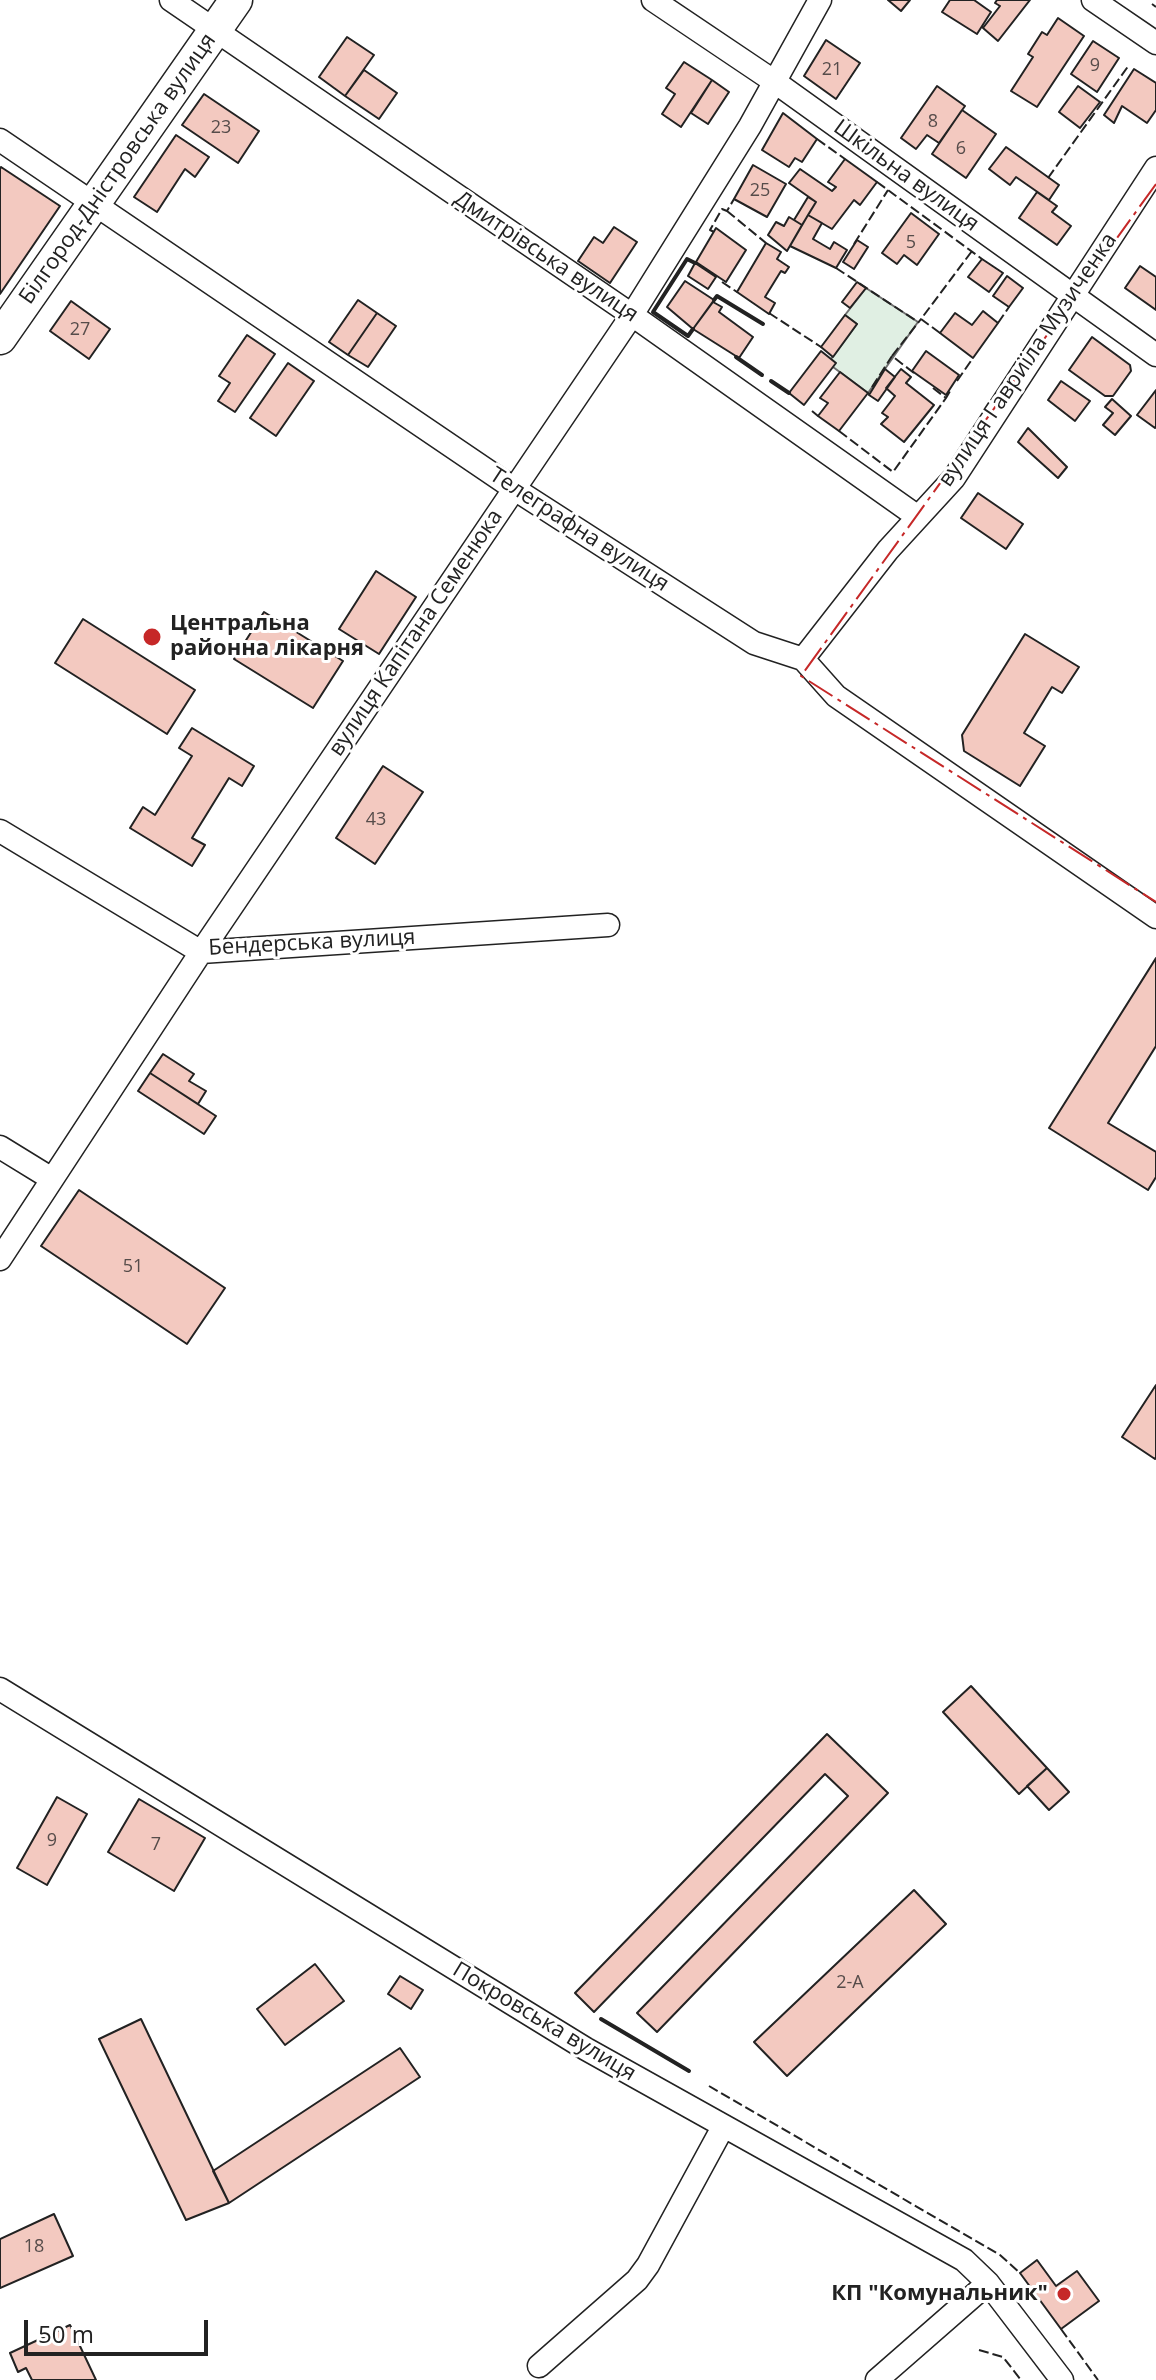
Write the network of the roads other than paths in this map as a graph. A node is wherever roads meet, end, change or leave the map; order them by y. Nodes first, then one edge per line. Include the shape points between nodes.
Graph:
1 (171, 0) edge
2 (236, 0) edge
3 (653, 0) edge
4 (820, 0) edge
5 (1093, 0) edge
6 (215, 31) junction
7 (1156, 43) edge
8 (775, 82) junction
9 (0, 140) edge
10 (1156, 168) edge
11 (94, 201) junction
12 (1073, 295) junction
13 (632, 315) junction
14 (0, 338) edge
15 (1156, 355) edge
16 (513, 488) junction
17 (918, 517) junction
18 (803, 659) junction
19 (0, 831) edge
20 (1156, 917) edge
21 (608, 925) dead end
22 (201, 952) junction
23 (4, 1149) edge
24 (52, 1179) junction
25 (0, 1259) edge
26 (0, 1689) edge
27 (723, 2127) junction
28 (988, 2283) junction
29 (539, 2366) dead end
30 (877, 2380) edge
31 (1062, 2380) edge

1 - 6 street, Дмитрівська вулиця
2 - 6 main road, Білгород-Дністровська вулиця
3 - 8 street, Шкільна вулиця
4 - 8 street, вулиця Капітана Семенюка
5 - 7 street
6 - 11 main road, Білгород-Дністровська вулиця
6 - 13 street, Дмитрівська вулиця
8 - 12 street, Шкільна вулиця
8 - 13 street, вулиця Капітана Семенюка
9 - 11 street, Телеграфна вулиця
10 - 12 street, вулиця Гавриїла Музиченка
11 - 14 main road, Білгород-Дністровська вулиця
11 - 16 street, Телеграфна вулиця
12 - 15 street, Шкільна вулиця
12 - 17 street, вулиця Гавриїла Музиченка via 954,478
13 - 16 street, вулиця Капітана Семенюка
13 - 17 street, Дмитрівська вулиця
16 - 18 street, Телеграфна вулиця via 754,643
16 - 22 street, вулиця Капітана Семенюка
17 - 18 street, вулиця Гавриїла Музиченка
18 - 20 street via 836,696
19 - 22 street, Бендерська вулиця
21 - 22 street, Бендерська вулиця
22 - 24 street, вулиця Капітана Семенюка
23 - 24 street
24 - 25 street, вулиця Капітана Семенюка
26 - 27 street, Покровська вулиця via 586,2049
27 - 28 street, Покровська вулиця via 934,2242
27 - 29 street via 642,2273
28 - 30 street
28 - 31 street, Покровська вулиця

